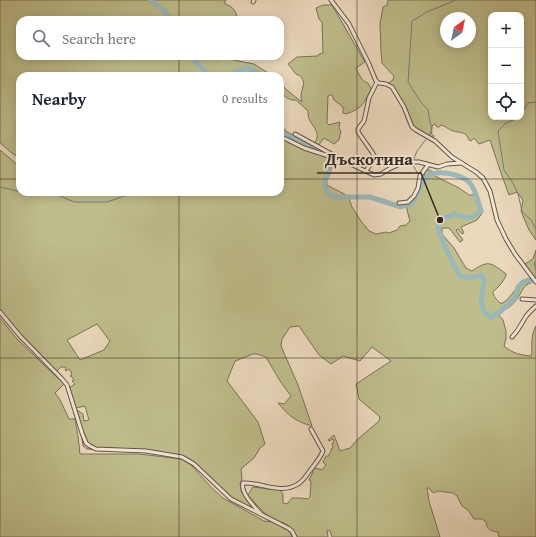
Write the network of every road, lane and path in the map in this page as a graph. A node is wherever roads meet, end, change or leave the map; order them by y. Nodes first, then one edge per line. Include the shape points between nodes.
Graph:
1 (331, 0) edge
2 (377, 82) junction
3 (295, 134) dead end
4 (284, 138) edge
5 (452, 157) junction
6 (344, 161) junction
7 (462, 163) junction
8 (447, 164) junction
9 (428, 165) junction
10 (366, 171) junction
11 (399, 203) dead end
12 (536, 282) edge
13 (522, 299) dead end
14 (536, 300) edge
15 (536, 306) edge
16 (0, 312) edge
17 (512, 337) dead end
18 (311, 429) dead end
19 (262, 516) junction
20 (295, 537) edge

1 - 2 street via 349,24
2 - 5 street via 392,87 412,127 435,141
2 - 10 street via 364,121 358,129 375,157
3 - 6 street
4 - 6 street
5 - 7 street
5 - 8 street
6 - 10 street
7 - 8 street
7 - 12 street via 486,182 497,220 506,239
8 - 9 street via 438,167
9 - 10 street via 414,161 400,164 378,175
9 - 11 street via 420,176 414,196 408,202
13 - 14 street
15 - 17 street
16 - 19 street via 67,385 86,443 96,449 146,451 182,457 194,464 226,496
18 - 19 street via 323,451 302,481 281,488 242,483 244,492
19 - 20 street via 288,528

